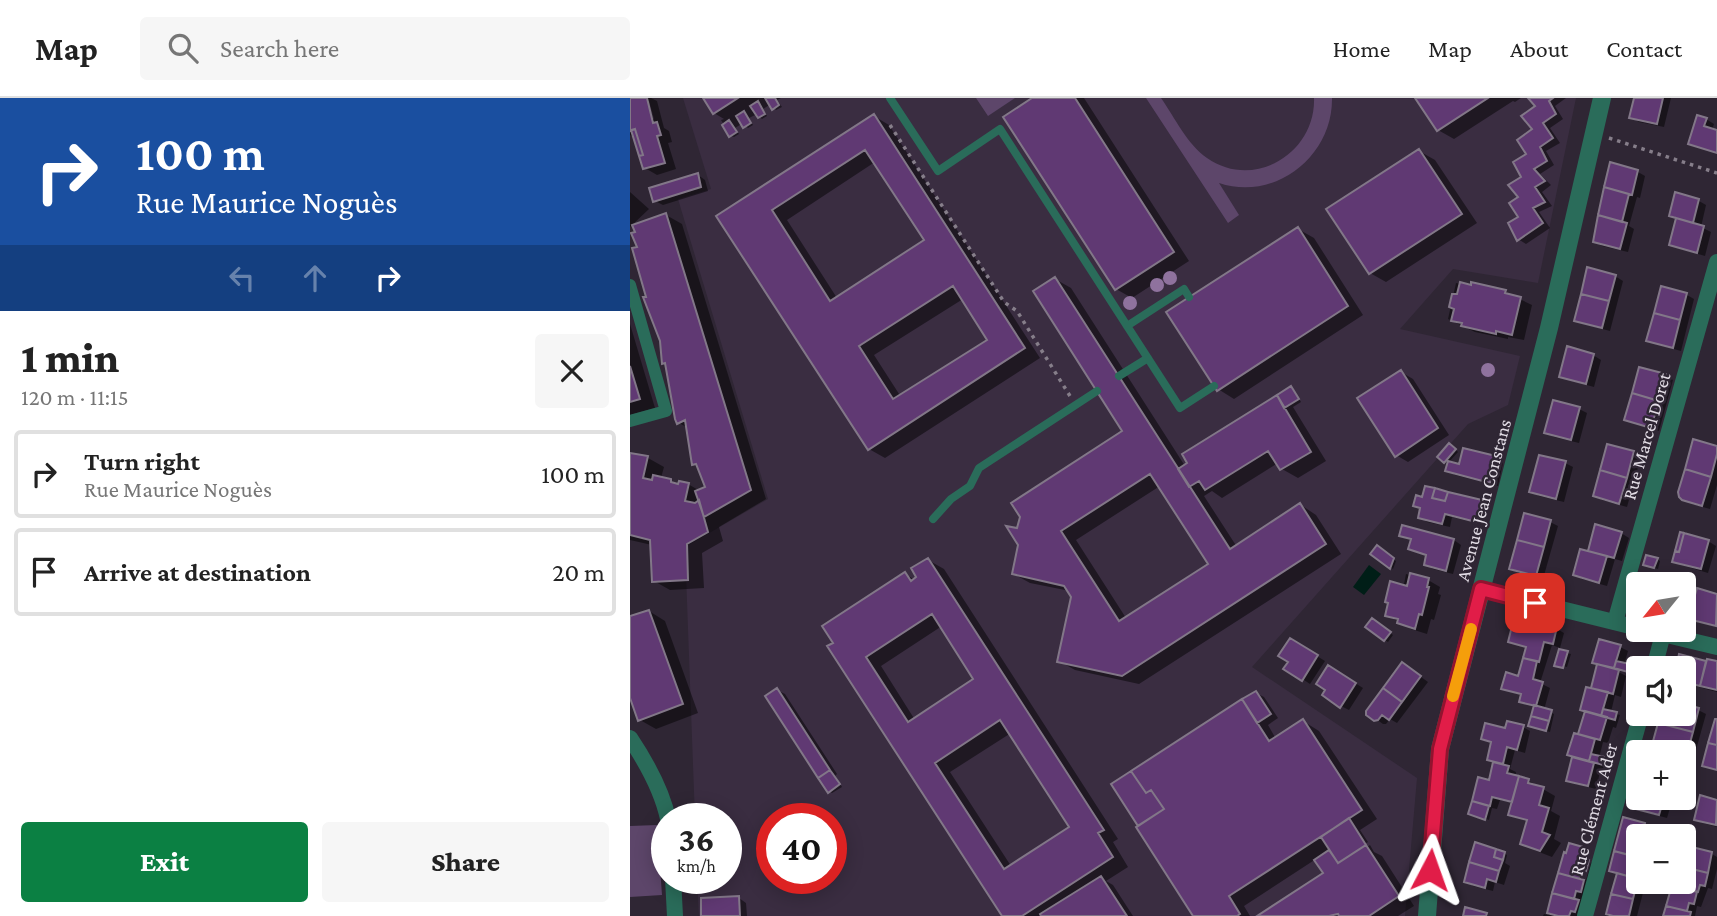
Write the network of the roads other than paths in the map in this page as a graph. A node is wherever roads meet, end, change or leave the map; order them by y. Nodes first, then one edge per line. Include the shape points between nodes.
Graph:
1 (890, 98) edge
2 (1602, 98) edge
3 (1717, 262) edge
4 (630, 285) edge
5 (1189, 297) dead end
6 (1127, 326) junction
7 (1148, 358) junction
8 (1119, 376) dead end
9 (1214, 386) dead end
10 (1097, 391) dead end
11 (630, 421) edge
12 (933, 519) dead end
13 (1481, 589) junction
14 (1615, 622) junction
15 (1626, 625) edge
16 (1694, 642) edge
17 (1717, 648) edge
18 (1638, 726) edge
19 (630, 738) edge
20 (663, 803) edge
21 (674, 894) edge
22 (675, 916) edge
23 (1427, 916) edge
24 (1585, 916) edge

1 - 6 lane via 938,172 1000,129
2 - 13 street, Avenue Jean Constans via 1549,328
3 - 14 street, Rue Marcel Doret
4 - 11 street via 666,411
5 - 6 lane via 1184,289
6 - 7 lane
7 - 8 lane
7 - 9 lane via 1180,408
10 - 12 lane via 979,468 970,486
13 - 14 street
13 - 23 street, Avenue Jean Constans via 1440,749
14 - 15 street
16 - 17 street
18 - 24 street, Rue Clément Ader
19 - 20 street
21 - 22 street

